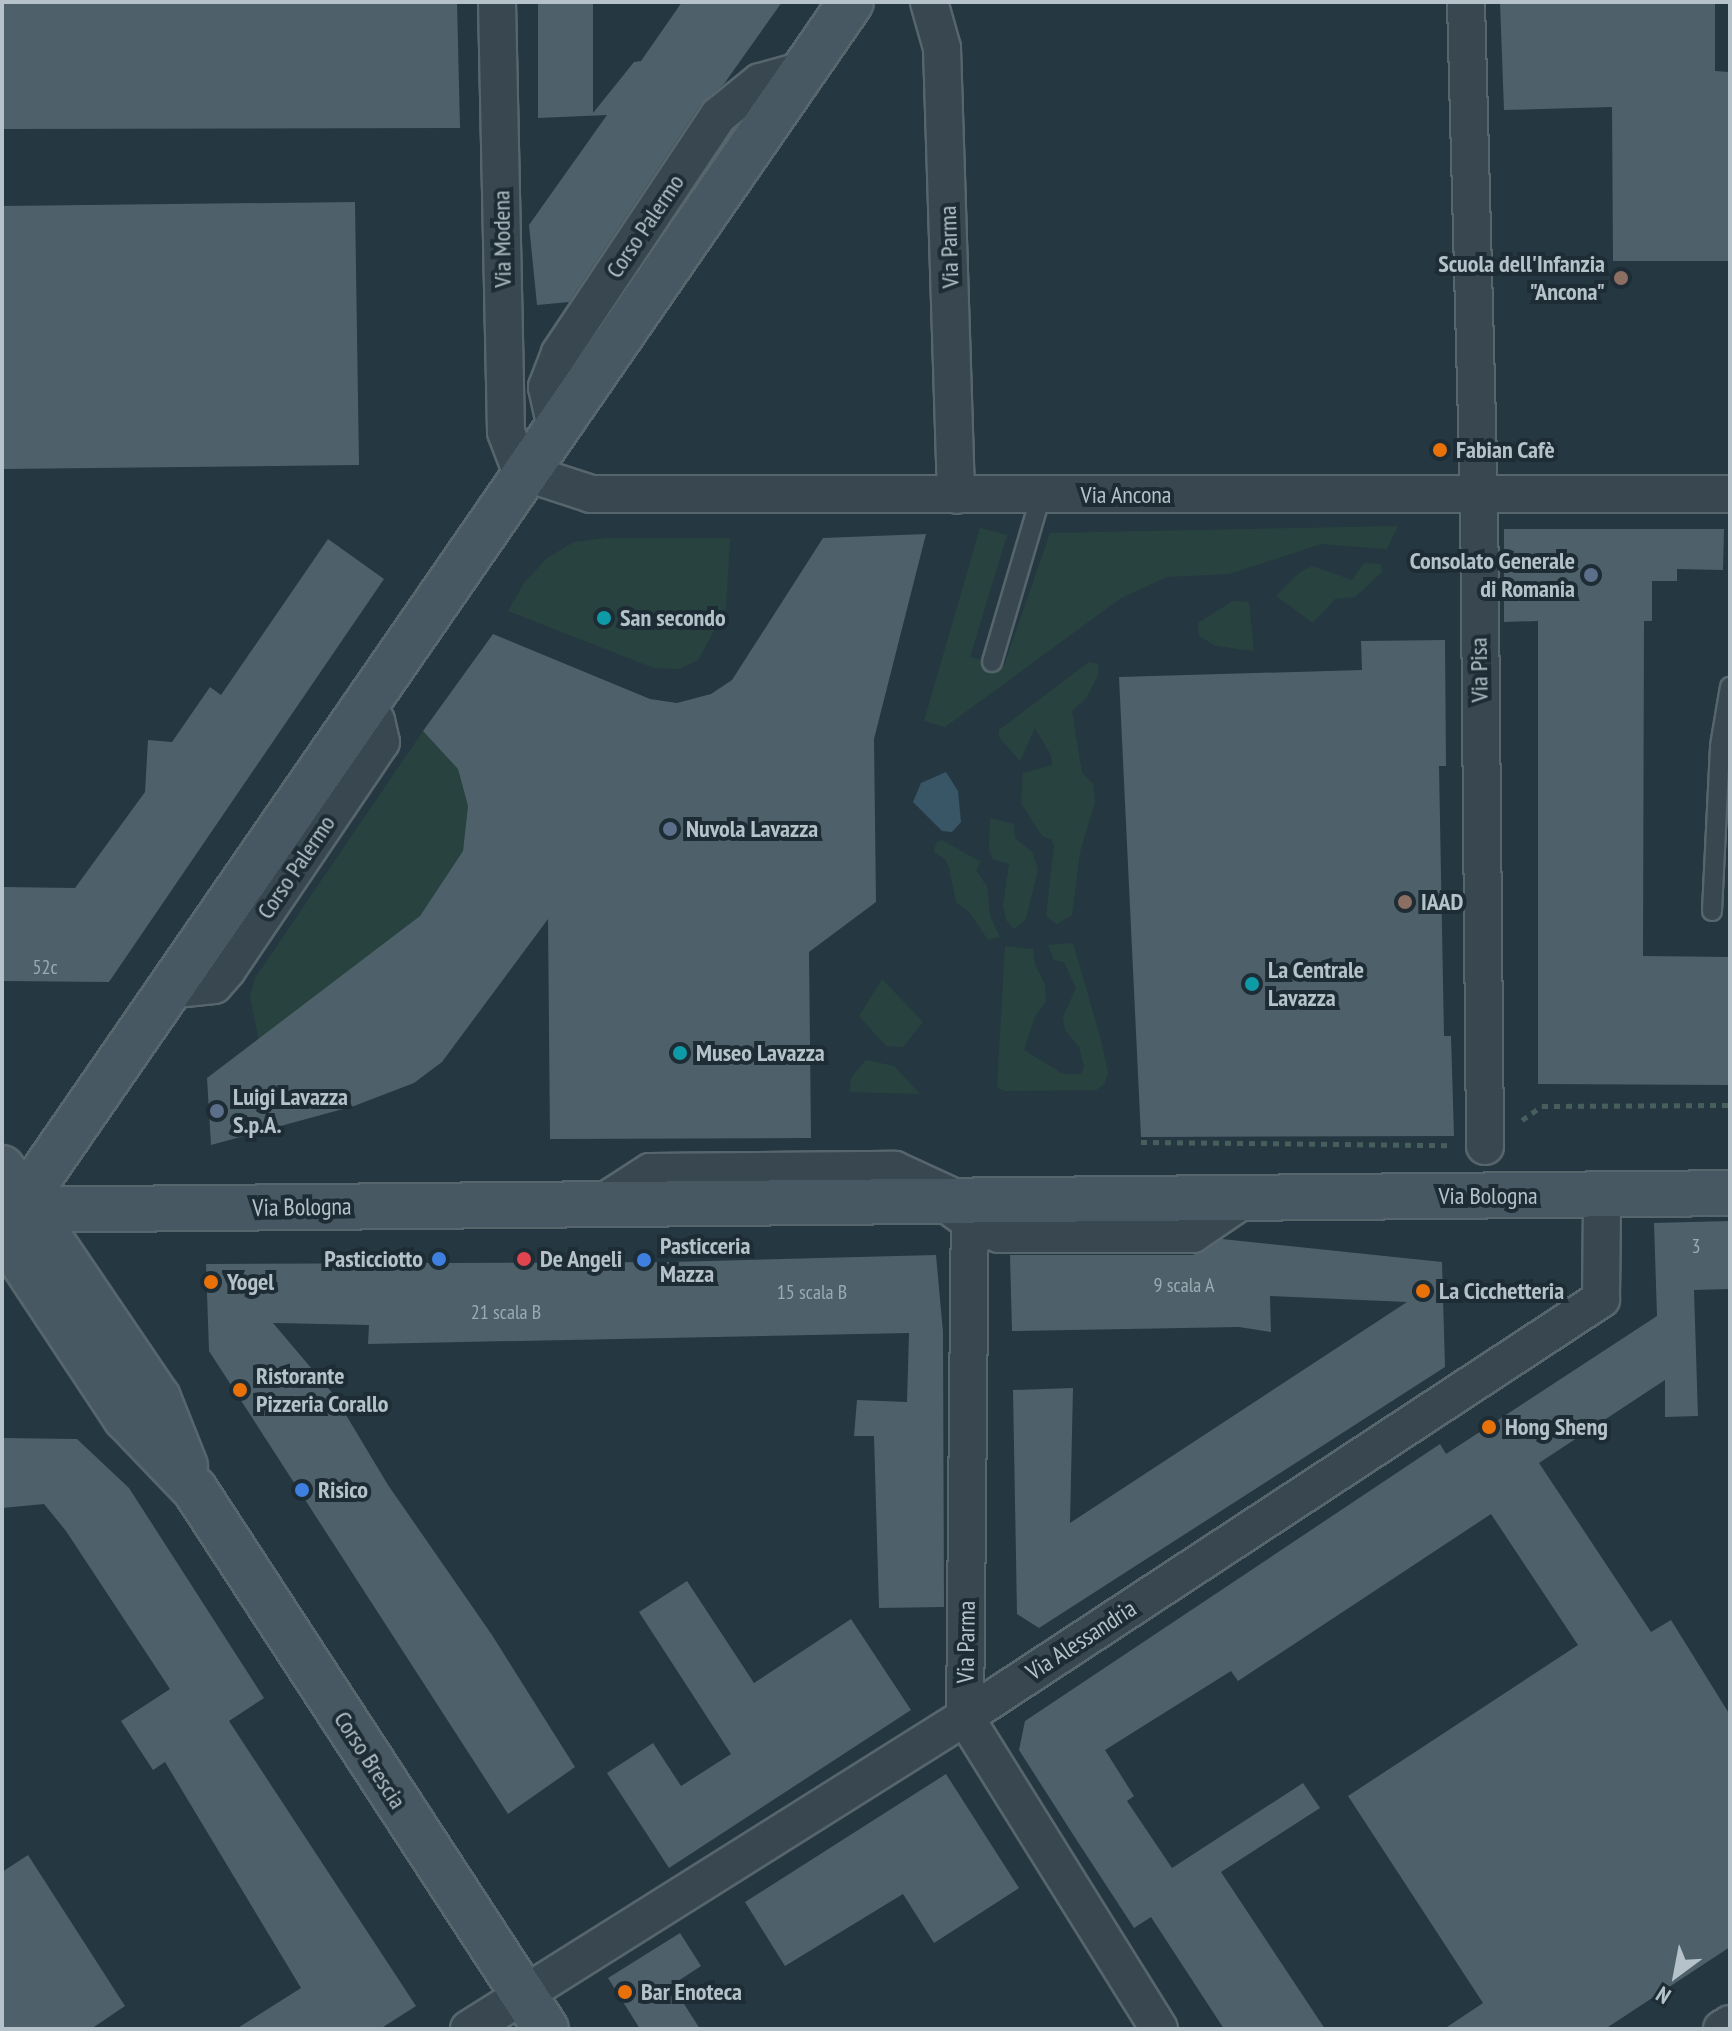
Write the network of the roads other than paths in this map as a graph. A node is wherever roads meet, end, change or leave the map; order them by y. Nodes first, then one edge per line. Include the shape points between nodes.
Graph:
1 (497, 2) edge
2 (851, 2) edge
3 (1466, 2) edge
4 (933, 3) edge
5 (526, 471) junction
6 (1479, 493) junction
7 (1730, 494) edge
8 (956, 495) junction
9 (1041, 496) junction
10 (992, 662) dead end
11 (1730, 687) edge
12 (1712, 911) dead end
13 (1485, 1146) road end
14 (1730, 1193) edge
15 (1602, 1195) junction
16 (959, 1204) junction
17 (13, 1205) edge
18 (965, 1717) junction
19 (534, 2012) edge
20 (1730, 2024) edge
21 (469, 2029) edge
22 (1159, 2029) edge
23 (1722, 2029) edge

1 - 5 street, Via Modena via 506,432
2 - 5 street, Corso Palermo
3 - 6 street, Via Pisa
4 - 8 street, Via Parma via 942,48
5 - 8 street, Via Ancona via 591,494
5 - 17 street, Corso Palermo
6 - 7 street, Via Ancona
6 - 9 street, Via Ancona
6 - 13 street, Via Pisa
8 - 9 street, Via Ancona
9 - 10 lane
11 - 12 lane via 1720,746
14 - 15 street, Via Bologna
15 - 16 street, Via Bologna
15 - 18 street, Via Alessandria via 1601,1299
16 - 17 street, Via Bologna
16 - 18 street, Via Parma
17 - 19 street, Corso Brescia via 158,1398 195,1490
18 - 19 street, Via Alessandria
18 - 22 street, Via Parma
19 - 21 street, Via Alessandria
20 - 23 street

